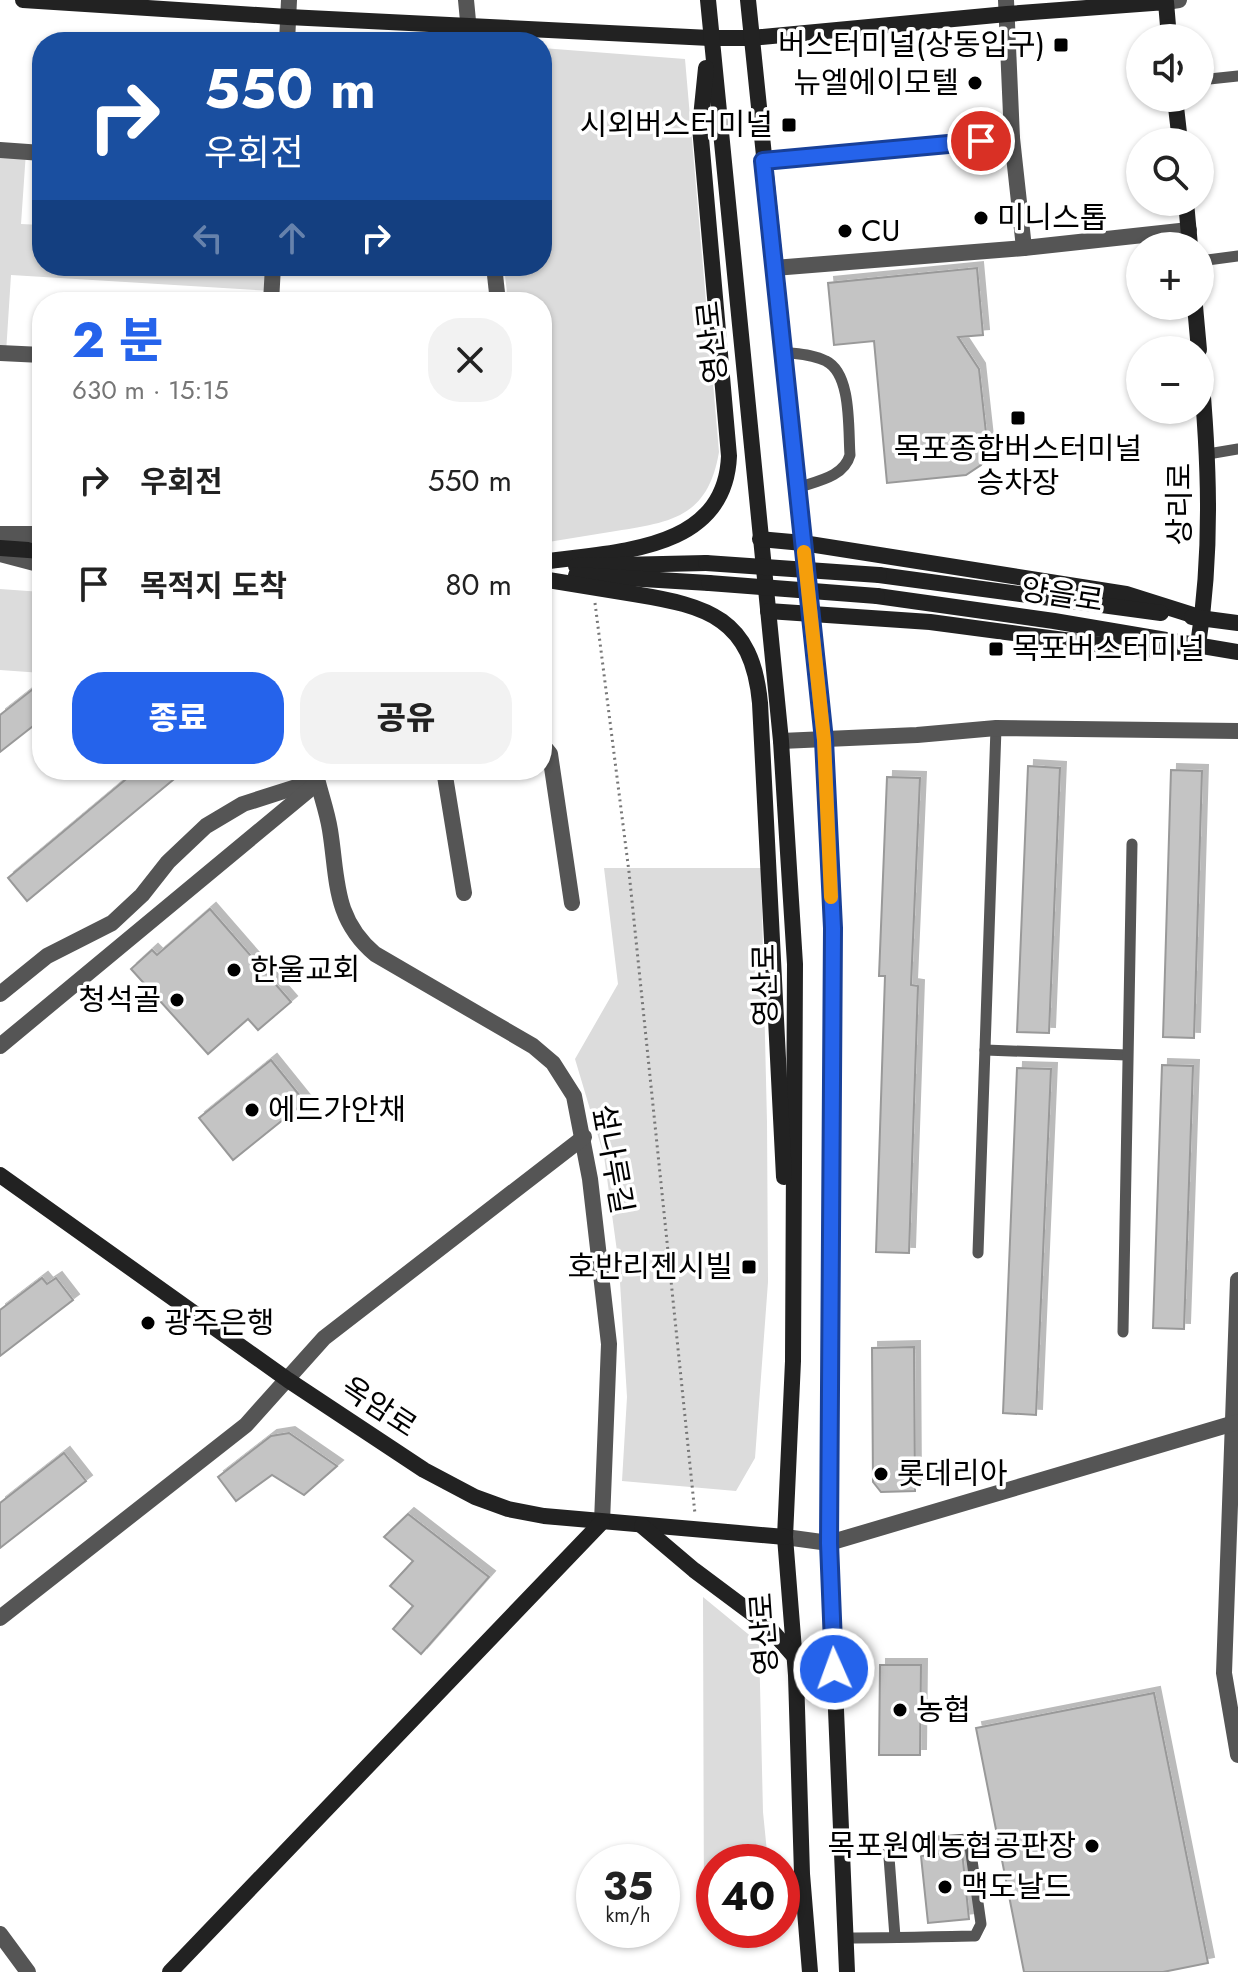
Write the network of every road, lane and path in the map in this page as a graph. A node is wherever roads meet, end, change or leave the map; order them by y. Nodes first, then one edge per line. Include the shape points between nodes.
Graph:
1 (23, 0) edge
2 (289, 0) edge
3 (466, 0) edge
4 (708, 0) edge
5 (748, 0) edge
6 (1173, 1) edge
7 (1007, 7) edge
8 (288, 17) junction
9 (468, 24) junction
10 (1171, 24) edge
11 (287, 32) edge
12 (469, 32) edge
13 (710, 38) junction
14 (751, 38) junction
15 (1238, 76) edge
16 (1214, 79) edge
17 (1012, 138) junction
18 (0, 150) edge
19 (32, 152) edge
20 (763, 161) junction
21 (1126, 242) edge
22 (1024, 248) junction
23 (1238, 256) edge
24 (1214, 259) edge
25 (774, 268) junction
26 (783, 352) junction
27 (0, 353) edge
28 (32, 355) edge
29 (1205, 424) edge
30 (1238, 449) edge
31 (1208, 454) junction
32 (797, 488) junction
33 (0, 534) edge
34 (32, 534) edge
35 (760, 539) junction
36 (803, 543) junction
37 (0, 551) edge
38 (32, 551) edge
39 (32, 562) edge
40 (552, 568) edge
41 (552, 571) edge
42 (552, 572) edge
43 (552, 574) edge
44 (594, 587) junction
45 (768, 611) junction
46 (810, 614) junction
47 (1202, 618) junction
48 (1238, 623) edge
49 (1198, 645) junction
50 (1238, 652) edge
51 (996, 728) junction
52 (1238, 731) edge
53 (824, 740) junction
54 (781, 741) junction
55 (552, 768) edge
56 (310, 780) edge
57 (314, 780) edge
58 (317, 780) edge
59 (446, 780) edge
60 (1132, 844) dead end
61 (464, 893) dead end
62 (572, 903) dead end
63 (0, 994) edge
64 (0, 1046) edge
65 (985, 1050) junction
66 (1127, 1055) junction
67 (584, 1137) junction
68 (0, 1175) edge
69 (978, 1253) dead end
70 (1238, 1280) edge
71 (1123, 1332) dead end
72 (793, 1361) junction
73 (288, 1380) junction
74 (1235, 1422) edge
75 (602, 1522) junction
76 (642, 1526) junction
77 (697, 1530) junction
78 (785, 1537) junction
79 (829, 1543) junction
80 (0, 1618) edge
81 (794, 1656) junction
82 (1238, 1755) edge
83 (0, 1934) edge
84 (895, 1937) junction
85 (844, 1938) junction
86 (28, 1972) edge
87 (170, 1972) edge
88 (810, 1972) edge
89 (847, 1972) edge

1 - 8 street
2 - 8 street
3 - 9 street
4 - 13 street, 영산로
5 - 14 street
6 - 7 street
6 - 10 street
7 - 14 street
7 - 17 street
8 - 9 street
8 - 11 street
9 - 12 street
9 - 13 street
13 - 14 street
13 - 35 street, 영산로
13 - 40 street via 700,127 729,456 724,486 699,523 671,538
14 - 20 street
15 - 16 lane
17 - 20 street
17 - 22 street
18 - 19 street
20 - 25 street
21 - 22 street
22 - 25 street
23 - 24 lane
25 - 26 street
26 - 32 street
26 - 32 lane via 825,360 844,382 848,463 836,474
27 - 28 street
29 - 31 street, 상리로
30 - 31 lane
31 - 47 street, 상리로 via 1209,551
32 - 36 street
33 - 34 street
35 - 36 street
35 - 45 street, 영산로
36 - 46 street
36 - 47 street via 1126,594
37 - 38 street
37 - 39 street
41 - 47 street, 양을로, bridge via 706,563 879,575
42 - 49 street, 양을로, bridge via 877,596
43 - 44 street
44 - 72 street via 707,611 730,627 755,670
44 - 77 path
45 - 46 street
45 - 54 street, 영산로
46 - 49 street via 930,622 1140,650
46 - 53 street
47 - 48 street, 양을로
47 - 49 street, 상리로
49 - 50 street, 양을로
51 - 52 street
51 - 53 street
51 - 65 lane
53 - 54 street
53 - 79 street via 834,959
54 - 72 street, 영산로 via 795,964
55 - 62 street
56 - 63 street via 243,804 206,826 112,923 47,956
57 - 64 street
58 - 67 street, 섶나루길 via 330,827 340,898 353,933 375,954 533,1046 553,1063 574,1096
59 - 61 street
60 - 66 lane
65 - 66 lane
65 - 69 lane
66 - 71 lane
67 - 73 street via 324,1338
67 - 75 street, 섶나루길 via 609,1344
68 - 73 street, 옥암로
70 - 74 street
72 - 78 street, 영산로
73 - 75 street, 옥암로 via 424,1470 475,1497 508,1509
73 - 80 street via 246,1425
74 - 79 street
74 - 82 street via 1224,1673
75 - 76 street, 옥암로
75 - 87 street
76 - 77 street, 옥암로
76 - 81 street via 765,1623
77 - 78 street, 옥암로
78 - 79 street
78 - 81 street, 영산로
79 - 85 street
81 - 88 street, 영산로
83 - 86 street
84 - 84 lane via 975,1936 981,1924 969,1839 888,1844
84 - 85 lane
85 - 89 street

